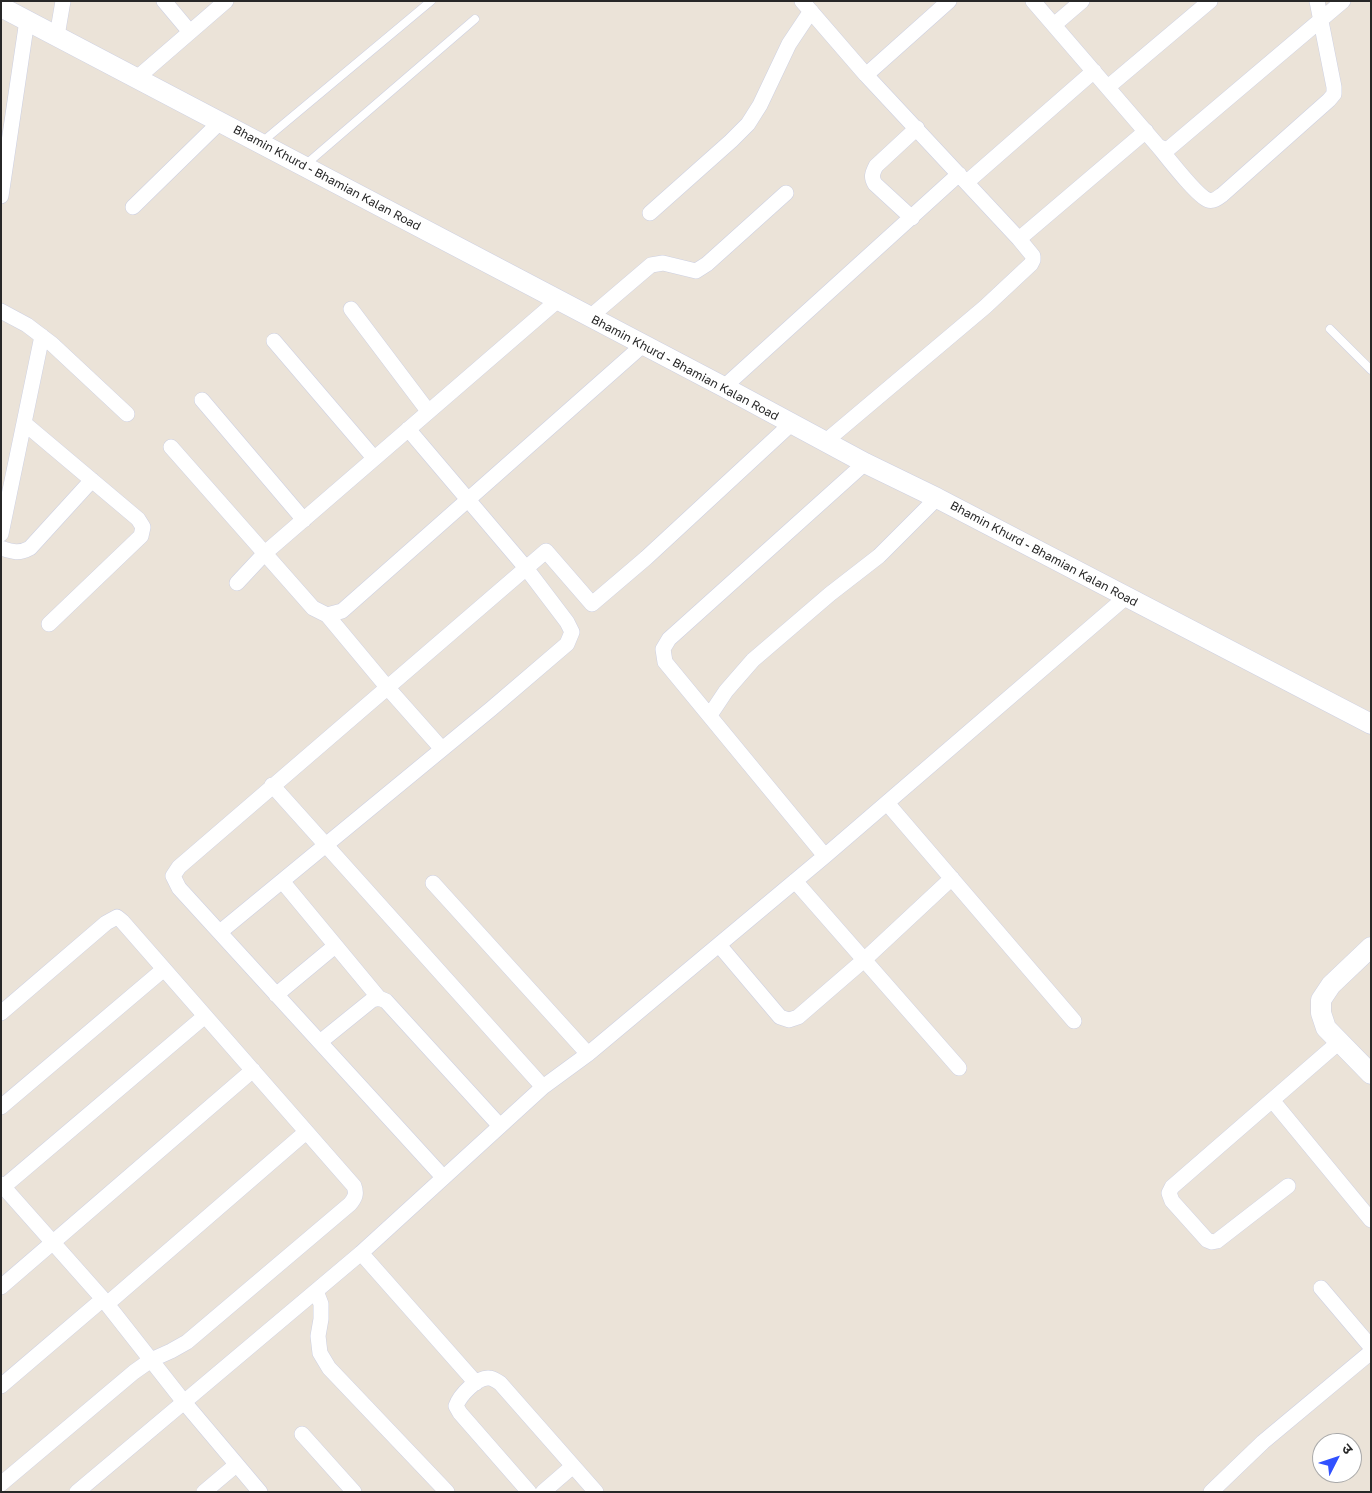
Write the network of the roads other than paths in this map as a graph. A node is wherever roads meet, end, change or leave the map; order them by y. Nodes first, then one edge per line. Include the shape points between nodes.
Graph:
1 (63, 1) edge
2 (164, 1) edge
3 (226, 1) edge
4 (431, 1) edge
5 (949, 1) edge
6 (1033, 1) edge
7 (1082, 1) edge
8 (1210, 1) edge
9 (1318, 1) edge
10 (1343, 1) edge
11 (807, 6) edge
12 (1, 7) edge
13 (475, 19) dead end
14 (1321, 19) junction
15 (27, 20) junction
16 (1054, 25) junction
17 (190, 32) junction
18 (56, 36) junction
19 (1094, 71) junction
20 (866, 74) junction
21 (137, 78) junction
22 (1108, 88) junction
23 (220, 122) junction
24 (917, 128) junction
25 (1146, 131) junction
26 (261, 144) junction
27 (1158, 146) junction
28 (4, 158) edge
29 (304, 166) junction
30 (963, 178) junction
31 (786, 193) dead end
32 (1, 196) edge
33 (133, 207) dead end
34 (650, 213) dead end
35 (912, 218) junction
36 (1019, 239) junction
37 (558, 300) junction
38 (350, 309) dead end
39 (1, 311) edge
40 (590, 317) junction
41 (1330, 329) dead end
42 (42, 336) junction
43 (274, 341) dead end
44 (643, 345) junction
45 (1371, 370) edge
46 (724, 387) junction
47 (202, 400) dead end
48 (428, 411) junction
49 (127, 414) dead end
50 (24, 423) junction
51 (791, 424) junction
52 (408, 429) junction
53 (826, 441) junction
54 (171, 447) dead end
55 (374, 458) junction
56 (865, 463) junction
57 (92, 480) junction
58 (938, 498) junction
59 (468, 500) junction
60 (304, 520) junction
61 (1, 534) edge
62 (1, 548) edge
63 (265, 554) junction
64 (526, 568) junction
65 (237, 583) dead end
66 (1126, 597) junction
67 (327, 615) junction
68 (49, 624) dead end
69 (387, 687) junction
70 (710, 715) junction
71 (1371, 724) edge
72 (442, 750) junction
73 (272, 786) junction
74 (887, 803) junction
75 (325, 846) junction
76 (826, 856) junction
77 (952, 878) junction
78 (795, 881) junction
79 (282, 882) junction
80 (434, 883) dead end
81 (220, 932) junction
82 (719, 945) junction
83 (335, 946) junction
84 (1371, 947) edge
85 (864, 960) junction
86 (164, 968) junction
87 (276, 994) junction
88 (379, 998) junction
89 (1, 1013) edge
90 (206, 1016) junction
91 (1074, 1021) dead end
92 (320, 1042) junction
93 (1339, 1042) junction
94 (588, 1054) junction
95 (959, 1068) dead end
96 (253, 1070) junction
97 (1371, 1074) edge
98 (543, 1087) junction
99 (1272, 1100) junction
100 (1, 1107) edge
101 (500, 1126) junction
102 (306, 1132) junction
103 (443, 1177) junction
104 (1288, 1186) dead end
105 (2, 1187) edge
106 (1371, 1220) edge
107 (54, 1242) junction
108 (361, 1253) junction
109 (1, 1288) edge
110 (1321, 1288) dead end
111 (316, 1291) junction
112 (105, 1301) junction
113 (1371, 1347) edge
114 (1371, 1352) edge
115 (151, 1360) junction
116 (476, 1382) junction
117 (1, 1386) edge
118 (184, 1402) junction
119 (302, 1434) dead end
120 (236, 1465) junction
121 (572, 1466) junction
122 (1, 1484) edge
123 (77, 1492) edge
124 (204, 1492) edge
125 (260, 1492) edge
126 (354, 1492) edge
127 (447, 1492) edge
128 (529, 1492) edge
129 (543, 1492) edge
130 (596, 1492) edge
131 (1211, 1492) edge

1 - 18 street
2 - 17 street
3 - 17 street
4 - 26 lane
5 - 20 street
6 - 16 street
7 - 16 street
8 - 22 street
9 - 14 street
10 - 14 street
11 - 20 street
11 - 34 street via 748,124
12 - 15 street, Bhamin Khurd - Bhamian Kalan Road
13 - 29 lane
14 - 27 street via 1172,147 1167,150
14 - 27 street via 1334,94 1222,195 1208,200
15 - 18 street, Bhamin Khurd - Bhamian Kalan Road
15 - 28 street
16 - 19 street
17 - 21 street
18 - 21 street, Bhamin Khurd - Bhamian Kalan Road
19 - 22 street
19 - 30 street
20 - 24 street
21 - 23 street, Bhamin Khurd - Bhamian Kalan Road
22 - 25 street
23 - 26 street, Bhamin Khurd - Bhamian Kalan Road
23 - 33 street
24 - 30 street
24 - 35 street via 872,173 876,184
25 - 27 street
25 - 36 street
26 - 29 street, Bhamin Khurd - Bhamian Kalan Road
28 - 32 street
29 - 37 street, Bhamin Khurd - Bhamian Kalan Road
30 - 35 street
30 - 36 street
31 - 40 street via 696,271 663,263 651,265
35 - 46 street
36 - 53 street via 1032,256 1031,264
37 - 40 street, Bhamin Khurd - Bhamian Kalan Road
37 - 48 street
38 - 48 street
39 - 42 street
40 - 44 street, Bhamin Khurd - Bhamian Kalan Road
41 - 45 lane
42 - 49 street
42 - 50 street
43 - 55 street
44 - 46 street, Bhamin Khurd - Bhamian Kalan Road
44 - 59 street
46 - 51 street, Bhamin Khurd - Bhamian Kalan Road
47 - 60 street
48 - 52 street
50 - 57 street
50 - 61 street
51 - 53 street, Bhamin Khurd - Bhamian Kalan Road
51 - 64 street via 592,604 546,551
52 - 55 street
52 - 59 street
53 - 56 street, Bhamin Khurd - Bhamian Kalan Road
54 - 63 street
55 - 60 street
56 - 58 street, Bhamin Khurd - Bhamian Kalan Road
56 - 70 street via 669,639 663,649 665,662
57 - 62 street via 30,548 16,553
57 - 68 street via 138,519 143,527 141,536
58 - 66 street, Bhamin Khurd - Bhamian Kalan Road
58 - 70 street via 879,556 753,660
59 - 64 street
59 - 67 street via 342,611
60 - 63 street
63 - 65 street
63 - 67 street via 313,608
64 - 69 street
64 - 72 street via 567,622 572,632 567,644
66 - 71 street, Bhamin Khurd - Bhamian Kalan Road
66 - 74 street
67 - 69 street
69 - 72 street
69 - 73 street
70 - 76 street
72 - 75 street
73 - 75 street
73 - 81 street via 179,867 173,876 179,888
74 - 76 street
74 - 77 street
75 - 79 street
75 - 98 street
76 - 78 street
77 - 85 street
77 - 91 street
78 - 82 street
78 - 85 street
79 - 81 street
79 - 83 street
80 - 94 street
81 - 87 street
82 - 85 street via 780,1017 789,1020 798,1017
82 - 94 street
83 - 87 street
83 - 88 street
84 - 93 street via 1331,985 1321,1000 1326,1028
85 - 95 street
86 - 89 street via 122,920 112,918
86 - 90 street
86 - 100 street
87 - 92 street
88 - 92 street via 372,1000
88 - 101 street via 386,1001
90 - 96 street
90 - 105 street
92 - 103 street
93 - 97 street
93 - 99 street
94 - 98 street
96 - 102 street
96 - 107 street
98 - 101 street
99 - 104 street via 1172,1186 1169,1193 1172,1201 1212,1242
99 - 106 street
101 - 103 street
102 - 112 street
102 - 115 street via 354,1186 355,1198 187,1342
103 - 108 street
105 - 107 street
107 - 109 street
107 - 112 street
108 - 111 street
108 - 116 street
110 - 113 street
111 - 118 street
111 - 127 street via 321,1304 320,1353 329,1368
112 - 115 street
112 - 117 street
114 - 131 street via 1263,1442
115 - 118 street
115 - 122 street
116 - 121 street via 491,1377 500,1383
116 - 128 street via 456,1406
118 - 120 street
118 - 123 street
119 - 126 street
120 - 124 street
120 - 125 street
121 - 129 street
121 - 130 street

